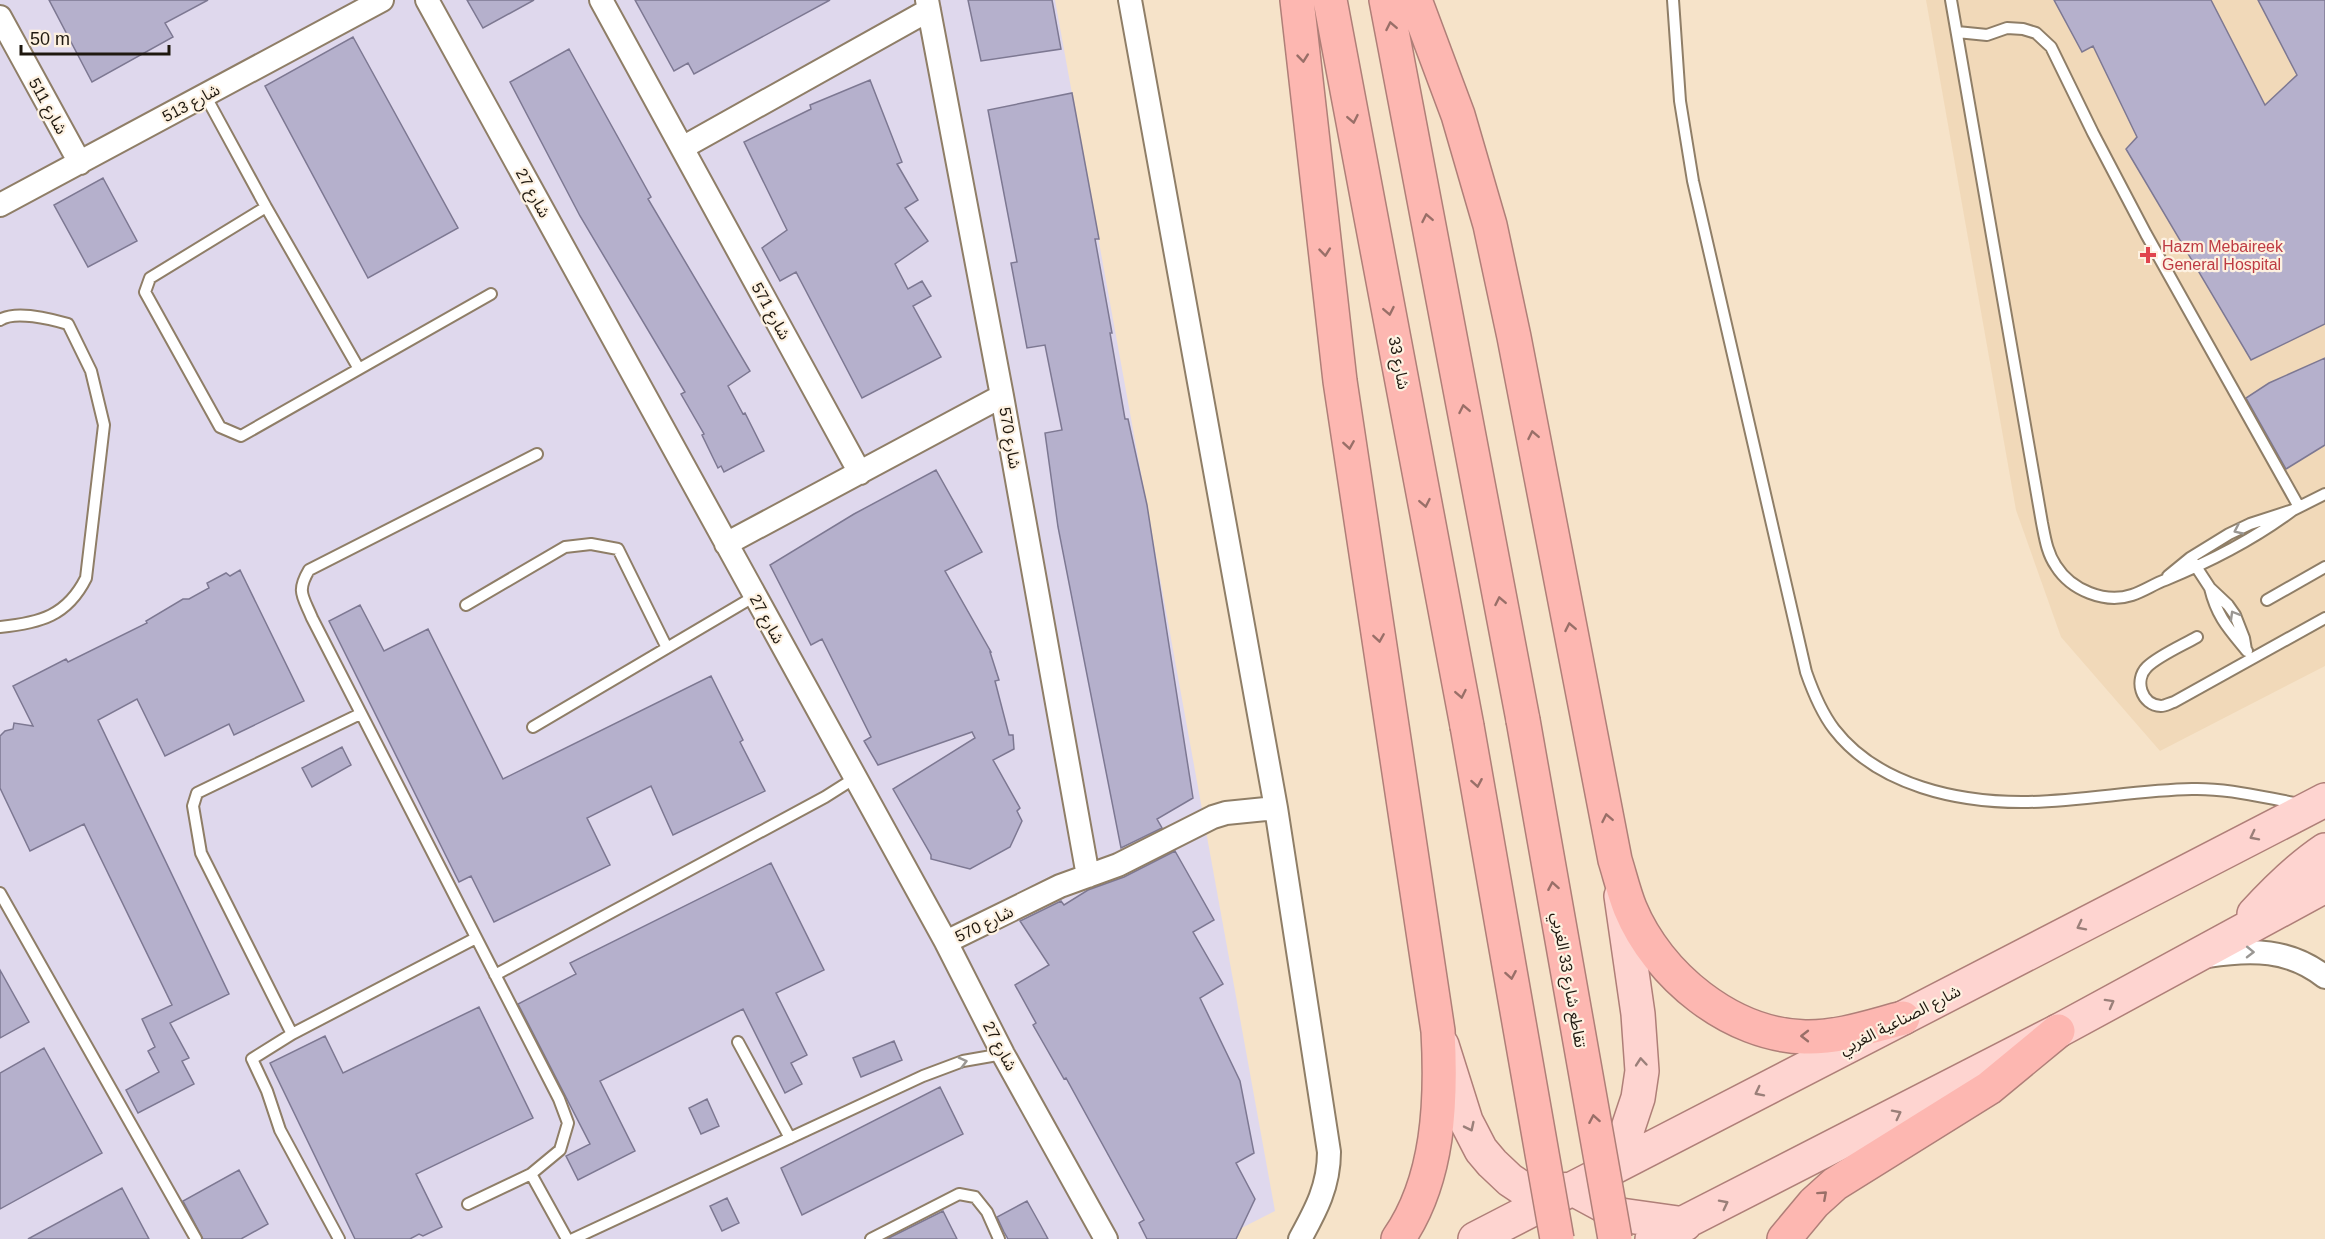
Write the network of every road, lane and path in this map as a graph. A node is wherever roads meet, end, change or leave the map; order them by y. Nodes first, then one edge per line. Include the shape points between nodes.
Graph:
1 (382, 0) edge
2 (427, 0) edge
3 (601, 0) edge
4 (1131, 0) edge
5 (1297, 0) edge
6 (1330, 0) edge
7 (1386, 0) edge
8 (1415, 0) edge
9 (1673, 0) edge
10 (1951, 0) edge
11 (928, 5) edge
12 (0, 17) edge
13 (1957, 32) junction
14 (205, 95) junction
15 (682, 148) junction
16 (80, 163) junction
17 (0, 205) edge
18 (266, 207) junction
19 (491, 294) dead end
20 (0, 320) edge
21 (359, 369) junction
22 (1002, 396) junction
23 (537, 454) dead end
24 (860, 473) junction
25 (2325, 494) edge
26 (2296, 509) junction
27 (726, 544) junction
28 (2190, 558) junction
29 (2325, 567) edge
30 (2197, 568) junction
31 (2163, 580) junction
32 (755, 596) junction
33 (2267, 600) dead end
34 (466, 605) dead end
35 (2325, 618) edge
36 (0, 627) edge
37 (2197, 637) dead end
38 (667, 648) junction
39 (2249, 654) junction
40 (360, 714) junction
41 (533, 727) dead end
42 (855, 778) junction
43 (2319, 803) edge
44 (1276, 808) junction
45 (2325, 850) edge
46 (1616, 860) junction
47 (1088, 876) junction
48 (2325, 886) edge
49 (0, 893) edge
50 (2234, 935) junction
51 (476, 938) junction
52 (946, 942) junction
53 (2192, 958) junction
54 (495, 975) junction
55 (2325, 977) edge
56 (1903, 1018) junction
57 (1438, 1031) junction
58 (2058, 1031) junction
59 (292, 1034) junction
60 (738, 1042) dead end
61 (1003, 1054) junction
62 (790, 1138) junction
63 (1636, 1156) junction
64 (531, 1174) junction
65 (1573, 1189) junction
66 (468, 1204) dead end
67 (1685, 1224) junction
68 (1614, 1231) edge
69 (1490, 1236) edge
70 (196, 1239) edge
71 (339, 1239) edge
72 (567, 1239) edge
73 (573, 1239) edge
74 (871, 1239) edge
75 (999, 1239) edge
76 (1106, 1239) edge
77 (1300, 1239) edge
78 (1398, 1239) edge
79 (1559, 1239) edge
80 (1652, 1239) edge
81 (1784, 1239) edge

1 - 14 street, شارع 513
2 - 27 street, شارع 27
3 - 15 street, شارع 571
4 - 44 street
5 -> 57 highway via 1340,381
6 -> 79 highway, شارع 33, bridge
68 -> 7 highway, تقاطع شارع 33 الغربي, bridge via 1523,720
46 -> 8 highway via 1492,236 1458,115
9 - 43 lane via 1680,101 1693,181 1806,672 1817,702 1834,729 1855,752 1881,770 1910,784 1965,797 2027,802 2196,789
10 - 13 lane
11 - 15 street
11 - 22 street, شارع 570
12 - 16 street, شارع 511
13 - 26 lane via 1987,35 2007,28 2023,28 2036,33 2051,47 2093,133
13 - 31 lane via 2047,548 2063,575 2089,593 2130,596
14 - 16 street, شارع 513
14 - 18 lane
15 - 24 street, شارع 571
16 - 17 street, شارع 513
18 - 21 lane
18 - 21 lane via 150,278 145,292 220,427 241,436
19 - 21 lane
20 - 36 lane via 6,316 45,317 68,324 91,371 104,425 86,578 78,595 65,608 40,620
22 - 24 street
22 - 47 street, شارع 570
23 - 40 lane via 309,570 301,583 303,597
24 - 27 street
25 - 26 lane
26 -> 28 lane via 2239,529
26 - 30 lane via 2237,548
27 - 32 street, شارع 27
28 - 30 lane
28 - 31 lane
29 - 33 lane
30 - 31 lane
30 - 39 lane via 2210,588 2219,616
32 - 38 lane
32 - 42 street, شارع 27
34 - 38 lane via 565,547 591,544 618,549
35 - 39 lane
37 - 39 lane via 2148,666 2140,677 2141,691 2148,702 2162,706 2174,702
38 - 41 lane
40 - 51 lane
40 - 59 lane via 197,793 193,806 201,854
42 - 52 street, شارع 27
42 - 54 lane
43 -> 56 main road, شارع الصناعية الغربي
44 - 47 street, شارع 570 via 1213,817
44 - 77 street via 1329,1152 1324,1192
45 - 50 main road via 2282,884
56 -> 46 highway via 1807,1037 1776,1034 1730,1016 1689,987 1655,951 1630,908
65 -> 46 main road via 1620,1152 1638,1098 1642,1071 1638,1014
47 - 52 street, شارع 570
48 - 50 main road
49 - 70 lane
50 - 53 main road
51 - 54 lane
51 - 59 lane
52 - 61 street, شارع 27
53 -> 55 street via 2236,952 2279,953 2299,960
58 -> 53 main road
54 - 64 lane via 568,1124 560,1150
56 -> 63 main road, شارع الصناعية الغربي
57 -> 65 main road via 1466,1121 1492,1163 1526,1190
57 - 78 highway via 1439,1098 1432,1152 1422,1192
67 -> 58 main road
81 -> 58 highway via 1835,1184 1989,1088
59 - 71 lane via 252,1059 280,1130
60 - 62 lane
62 -> 61 lane via 923,1076 963,1061
61 - 76 street, شارع 27
62 - 73 lane
63 - 65 main road, شارع الصناعية الغربي
63 - 68 main road
64 - 66 lane
64 - 72 lane
65 - 68 main road
65 - 69 main road, شارع الصناعية الغربي
65 - 79 main road
67 - 68 main road
67 - 80 main road
74 - 75 lane via 959,1194 975,1197

